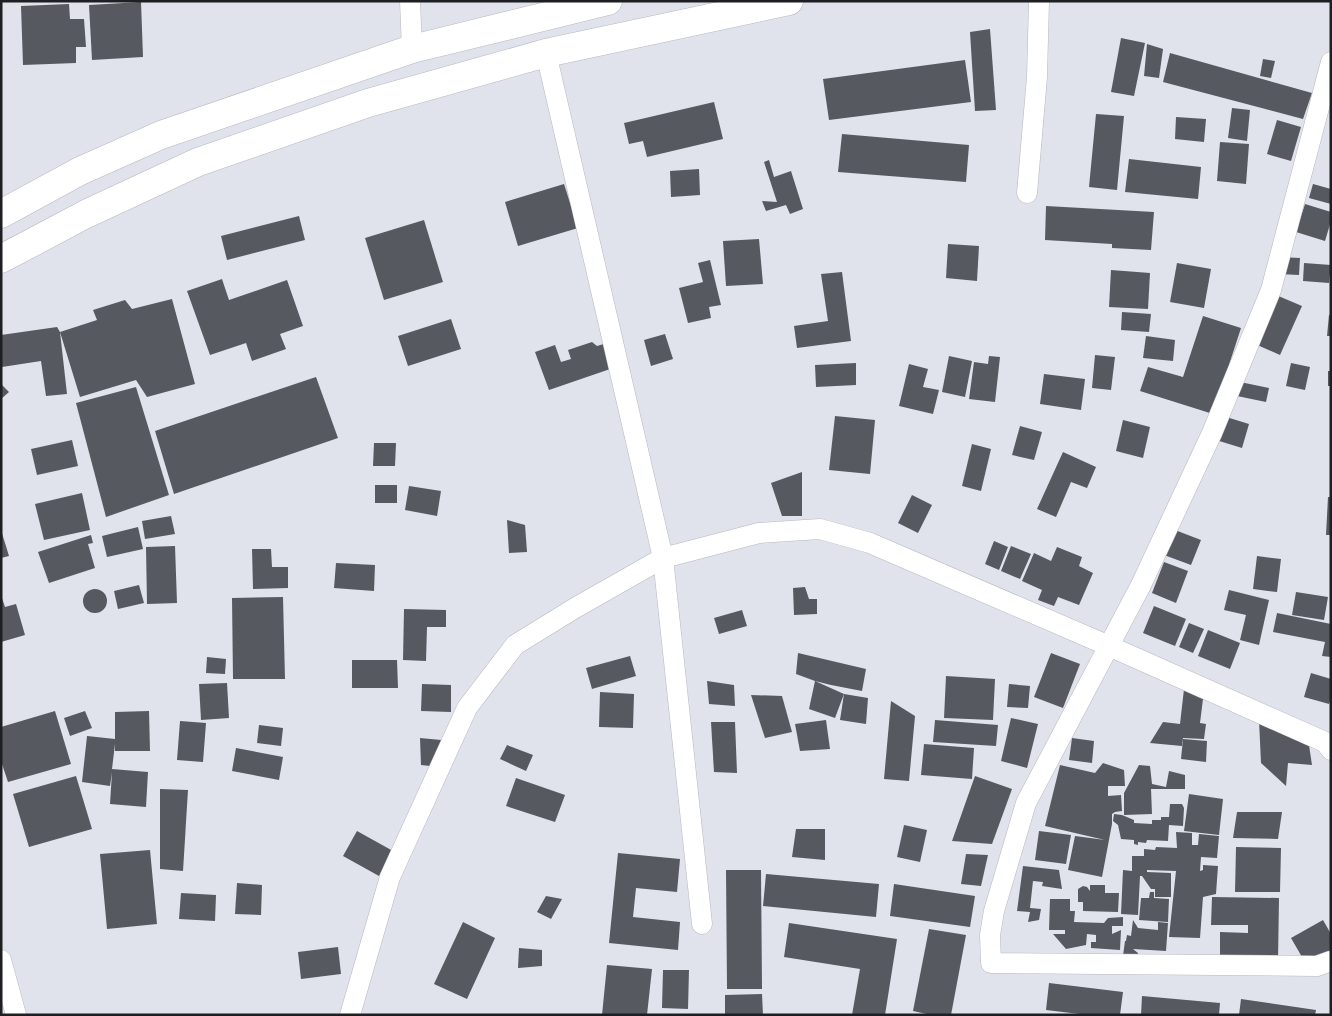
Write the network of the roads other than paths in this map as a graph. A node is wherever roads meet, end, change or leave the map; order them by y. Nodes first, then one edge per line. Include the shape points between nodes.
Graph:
1 (410, 1) edge
2 (608, 1) edge
3 (789, 1) edge
4 (1039, 1) edge
5 (412, 49) junction
6 (546, 53) junction
7 (1331, 62) edge
8 (1026, 193) dead end
9 (1, 214) edge
10 (1, 259) edge
11 (664, 558) junction
12 (1109, 646) junction
13 (1331, 750) edge
14 (702, 924) dead end
15 (1, 960) edge
16 (1331, 961) edge
17 (16, 1015) edge
18 (350, 1015) edge

1 - 5 street
2 - 5 main road
3 - 6 main road
4 - 8 street via 1037,77
5 - 9 main road via 161,135 80,171
6 - 10 main road via 368,103 198,162 86,214
6 - 11 street
7 - 12 street via 1271,290 1212,433 1142,585
11 - 12 street via 759,533 820,529 870,543
11 - 14 street
11 - 18 street via 516,645 467,708 390,877
12 - 13 street via 1325,742
12 - 16 street via 1026,803 994,912 990,935 991,963 1317,966
15 - 17 street

